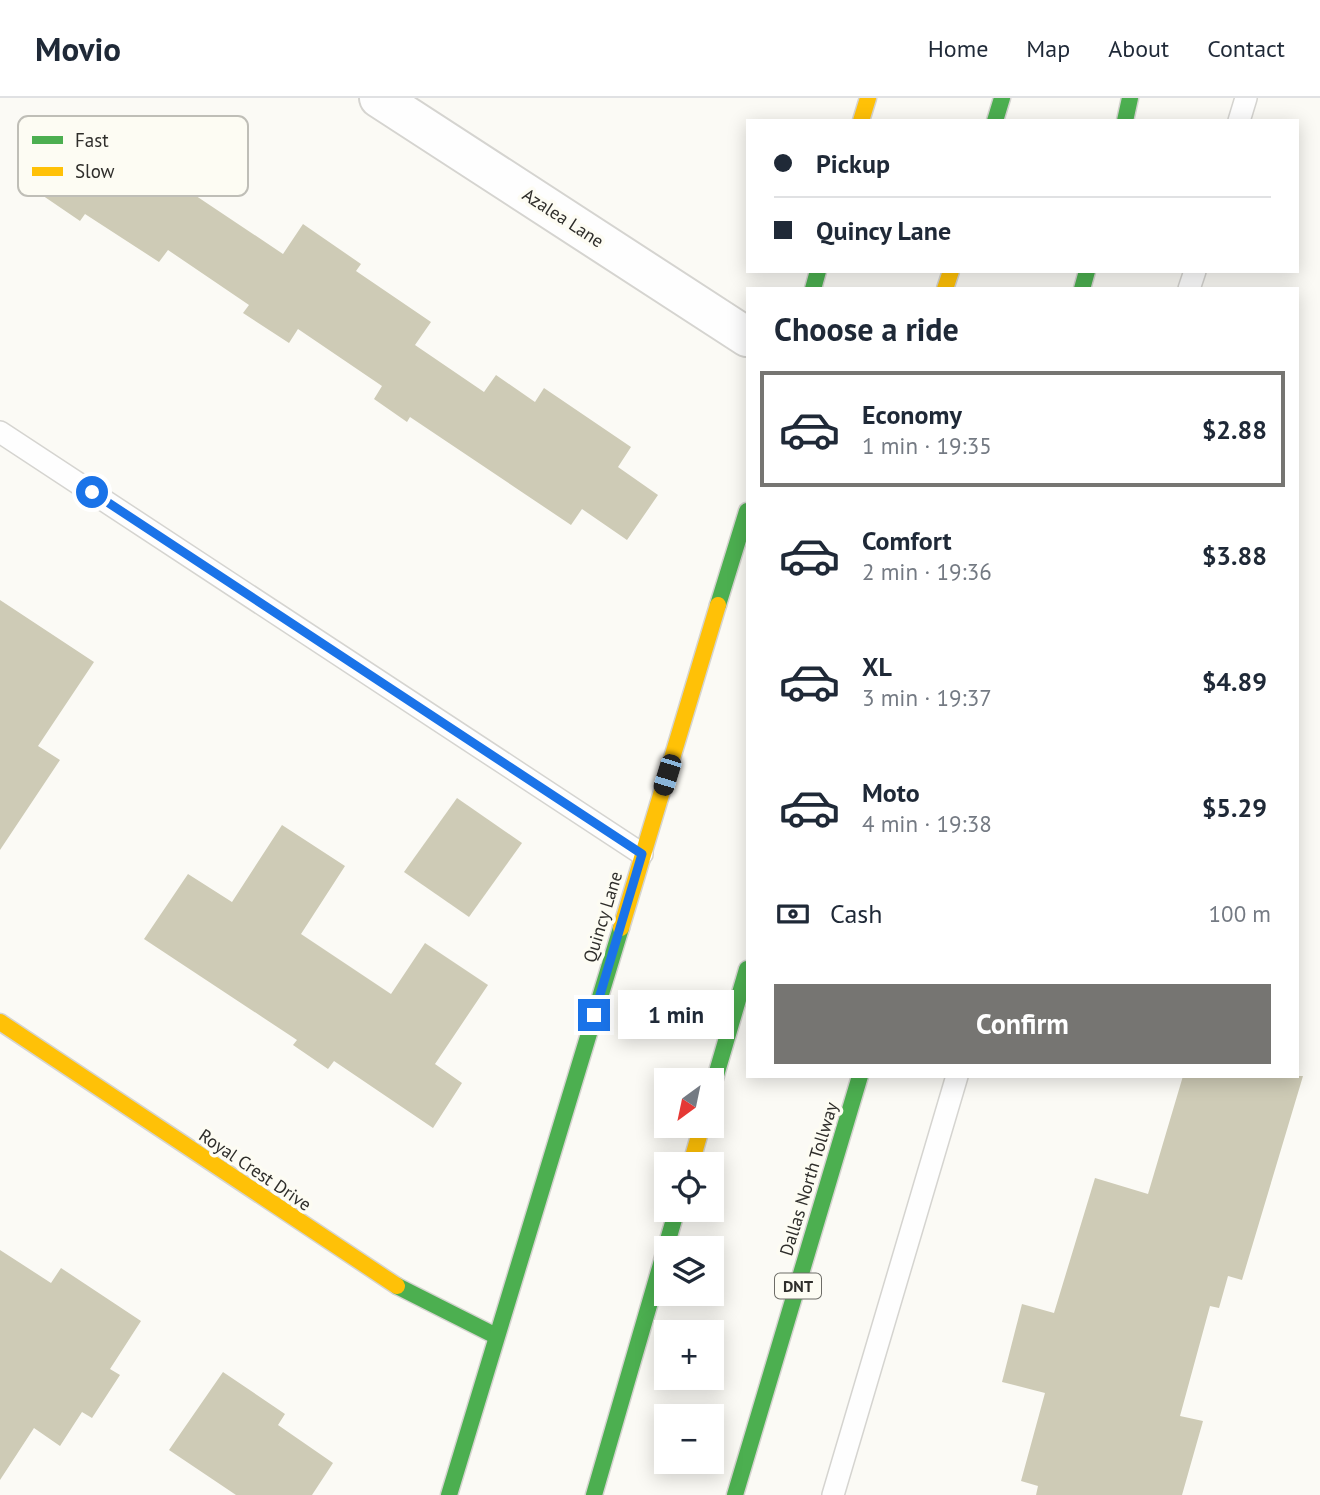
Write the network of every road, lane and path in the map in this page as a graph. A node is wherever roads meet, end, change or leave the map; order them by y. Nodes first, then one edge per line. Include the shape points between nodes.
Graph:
1 (379, 98) edge
2 (868, 98) edge
3 (1002, 98) edge
4 (1130, 98) edge
5 (1246, 98) edge
6 (862, 119) edge
7 (996, 119) edge
8 (1125, 119) edge
9 (1240, 119) edge
10 (746, 336) edge
11 (0, 432) edge
12 (746, 514) edge
13 (642, 854) junction
14 (746, 972) edge
15 (0, 1022) edge
16 (718, 1068) edge
17 (859, 1078) edge
18 (956, 1078) edge
19 (673, 1222) edge
20 (496, 1336) junction
21 (449, 1495) edge
22 (594, 1495) edge
23 (735, 1495) edge
24 (833, 1495) edge

1 - 10 street, Azalea Lane
2 - 6 main road
3 - 7 main road
4 - 8 main road
5 - 9 lane
11 - 13 lane
12 - 13 main road, Quincy Lane
13 - 20 main road, Quincy Lane
14 - 16 main road
15 - 20 main road, Royal Crest Drive via 406,1292
17 - 23 main road, Dallas North Tollway / DNT
18 - 24 lane
19 - 22 main road
20 - 21 main road, Quincy Lane

